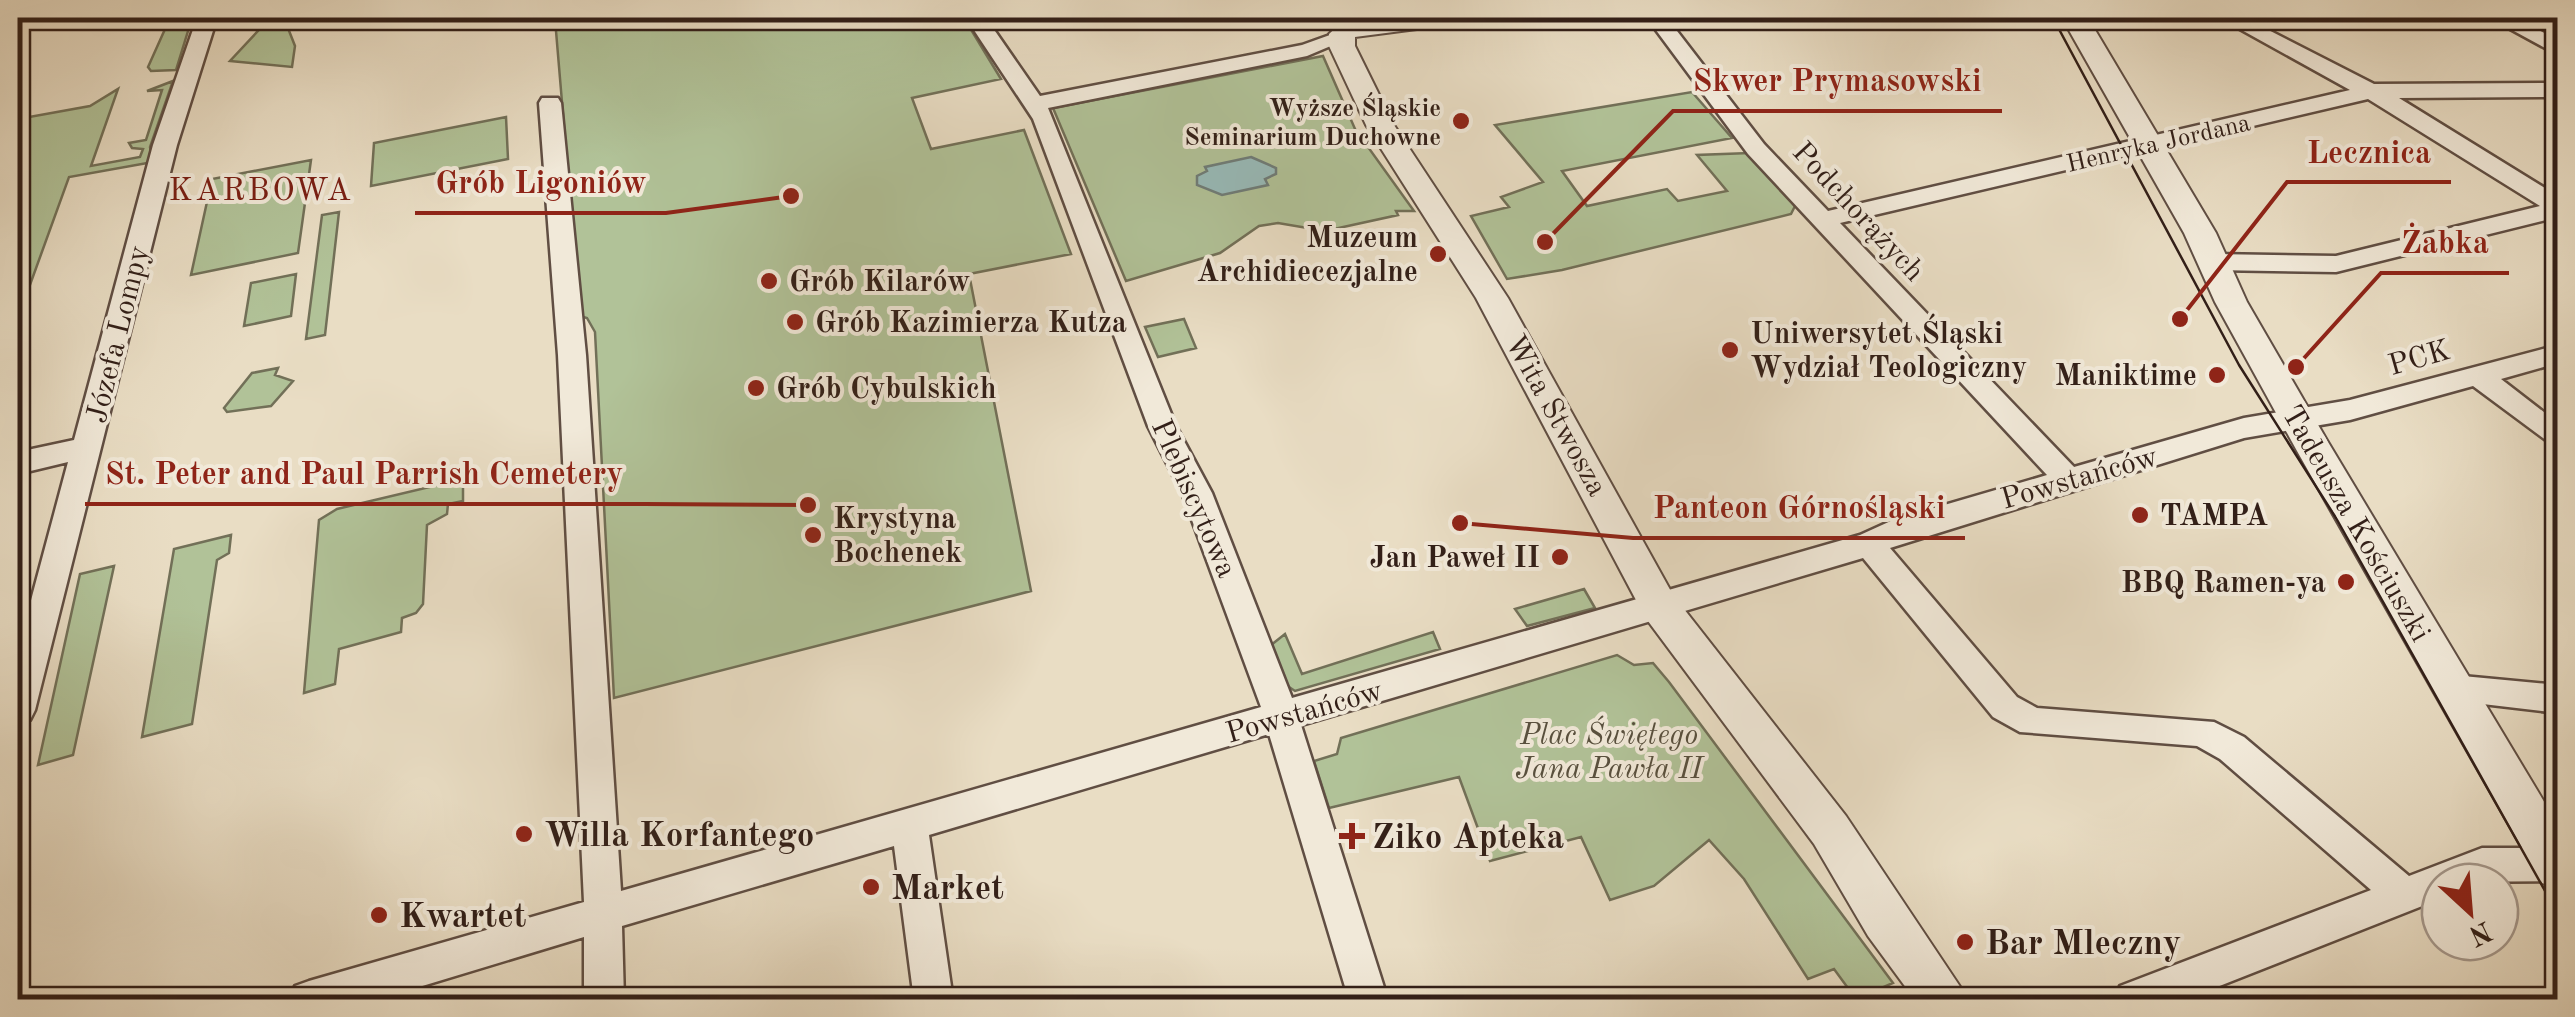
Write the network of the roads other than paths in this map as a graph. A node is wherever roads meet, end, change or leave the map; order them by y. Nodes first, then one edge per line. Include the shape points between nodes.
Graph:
1 (207, 18) edge
2 (976, 18) edge
3 (1440, 18) edge
4 (1658, 18) edge
5 (2075, 18) edge
6 (2230, 18) edge
7 (2500, 18) edge
8 (1345, 34) edge
9 (2558, 49) edge
10 (2558, 90) edge
11 (2370, 92) junction
12 (550, 103) dead end
13 (1035, 104) junction
14 (2149, 145) junction
15 (2558, 208) edge
16 (1822, 220) junction
17 (2214, 262) junction
18 (2558, 354) edge
19 (2476, 374) junction
20 (2297, 419) junction
21 (2558, 439) edge
22 (88, 448) junction
23 (18, 463) edge
24 (2069, 480) junction
25 (1869, 544) junction
26 (1659, 606) junction
27 (2452, 689) junction
28 (2558, 699) edge
29 (19, 700) edge
30 (1281, 718) junction
31 (909, 824) junction
32 (2556, 866) edge
33 (2404, 895) junction
34 (603, 912) junction
35 (310, 1000) edge
36 (604, 1000) edge
37 (934, 1000) edge
38 (1368, 1000) edge
39 (1945, 1000) edge
40 (2134, 1000) edge

1 - 22 street, Józefa Lompy via 165,145
2 - 13 street, Plebiscytowa
3 - 8 street
4 - 16 street, Podchorążych via 1756,148
5 - 14 street, Tadeusza Kościuszki
6 - 11 street
7 - 9 street
8 - 13 street via 1307,50
8 - 26 street, Wita Stwosza via 1380,125 1492,298
10 - 11 street, Henryka Jordana
11 - 14 street, Henryka Jordana
11 - 15 street
12 - 34 street via 571,336
13 - 30 street, Plebiscytowa via 1175,457 1197,493
14 - 16 street, Henryka Jordana
14 - 17 street, Tadeusza Kościuszki
15 - 17 street via 2336,264
16 - 24 street, Podchorążych
17 - 20 street, Tadeusza Kościuszki
18 - 19 street, PCK
19 - 20 street, PCK
19 - 21 street
20 - 24 street, Powstańców via 2244,428
20 - 27 street, Tadeusza Kościuszki
22 - 23 street
22 - 29 street, Józefa Lompy
24 - 25 street, Powstańców
25 - 26 street, Powstańców
25 - 33 street via 2005,707 2032,722 2202,732 2232,748
26 - 30 street, Powstańców
26 - 39 street, Wita Stwosza via 1830,830
27 - 28 street
27 - 32 street, Tadeusza Kościuszki
30 - 31 street, Powstańców
30 - 38 street, Plebiscytowa
31 - 34 street, Powstańców
31 - 37 street
32 - 33 street via 2482,865
33 - 40 street
34 - 35 street, Powstańców
34 - 36 street

